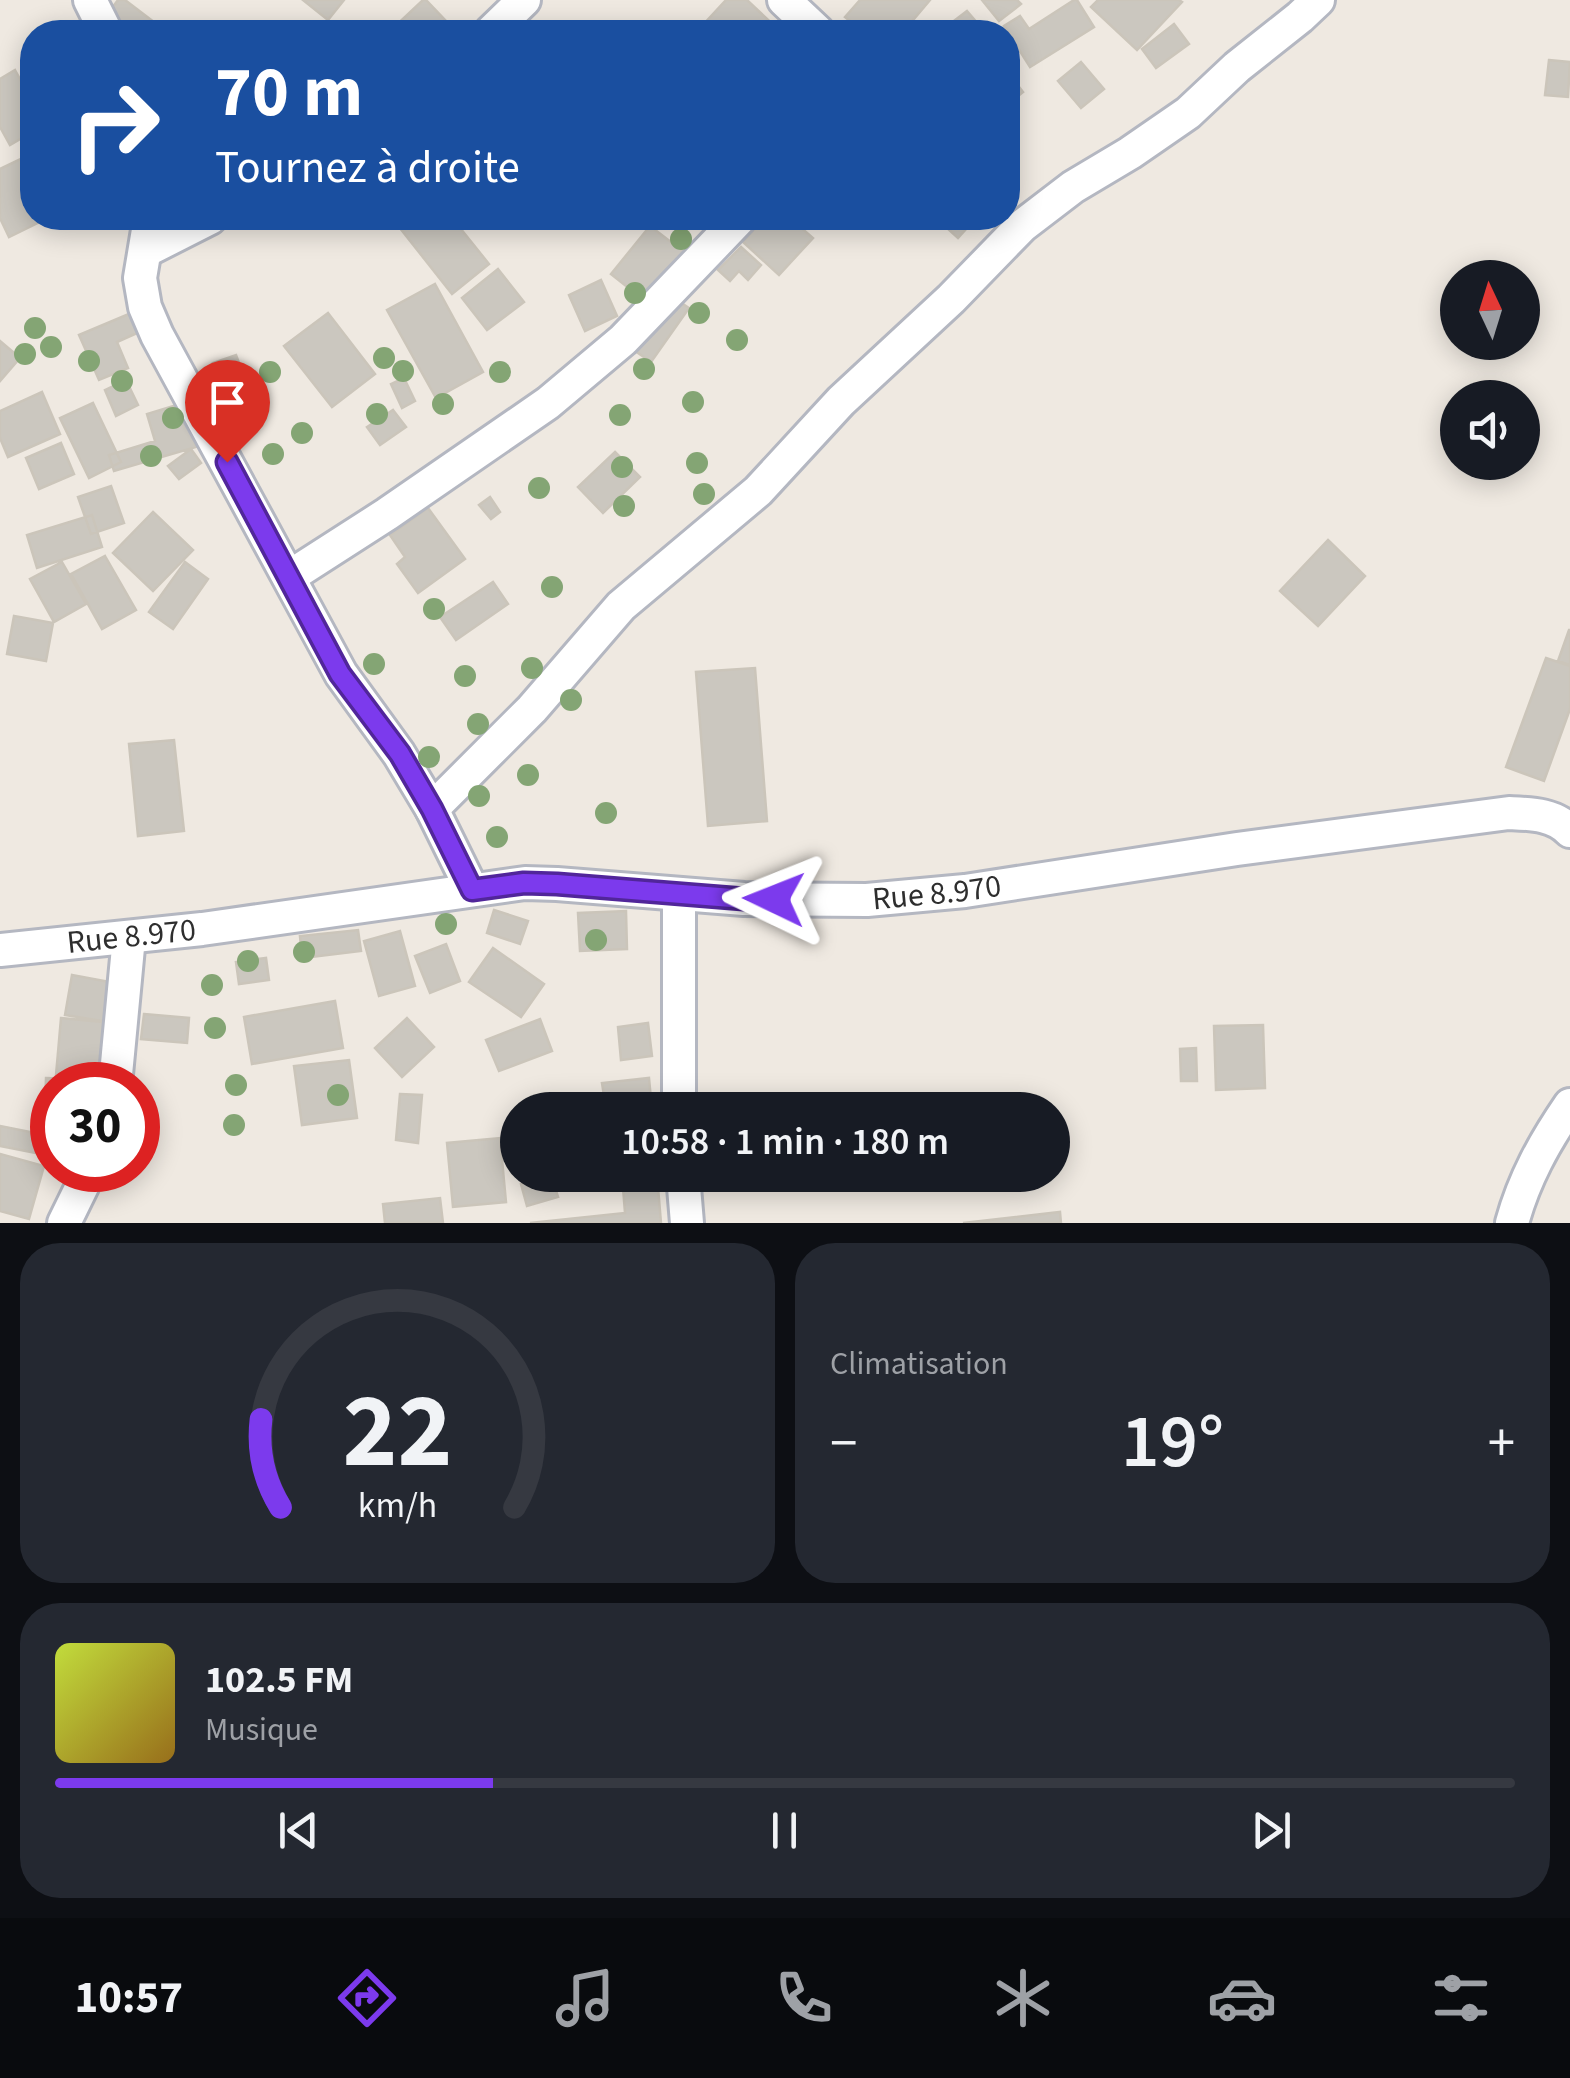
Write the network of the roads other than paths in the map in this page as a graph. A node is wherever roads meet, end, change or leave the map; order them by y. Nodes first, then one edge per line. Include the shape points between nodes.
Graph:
1 (524, 0) edge
2 (784, 0) edge
3 (1318, 0) edge
4 (503, 20) edge
5 (805, 20) edge
6 (1020, 228) edge
7 (148, 230) edge
8 (186, 230) edge
9 (728, 230) edge
10 (1018, 230) edge
11 (145, 251) junction
12 (289, 577) junction
13 (432, 809) junction
14 (1570, 831) edge
15 (472, 890) junction
16 (679, 894) junction
17 (130, 937) junction
18 (0, 950) edge
19 (117, 1062) edge
20 (679, 1092) edge
21 (1570, 1105) edge
22 (79, 1192) edge
23 (684, 1192) edge
24 (64, 1223) edge
25 (687, 1223) edge
26 (1512, 1223) edge

1 - 4 street
2 - 5 street
3 - 6 street via 1188,113
7 - 11 street
8 - 11 street
9 - 12 street via 623,340 548,404
10 - 13 street via 841,400 758,492 621,606 532,709
11 - 12 street via 140,278 157,335
12 - 13 street via 340,674
13 - 15 street
14 - 16 street, Rue 8.970 via 1536,814 1510,813 964,891 867,900
15 - 16 street, Rue 8.970 via 524,883
15 - 17 street, Rue 8.970
16 - 20 street
17 - 18 street, Rue 8.970
17 - 19 street
21 - 26 street via 1535,1160
22 - 24 street
23 - 25 street

